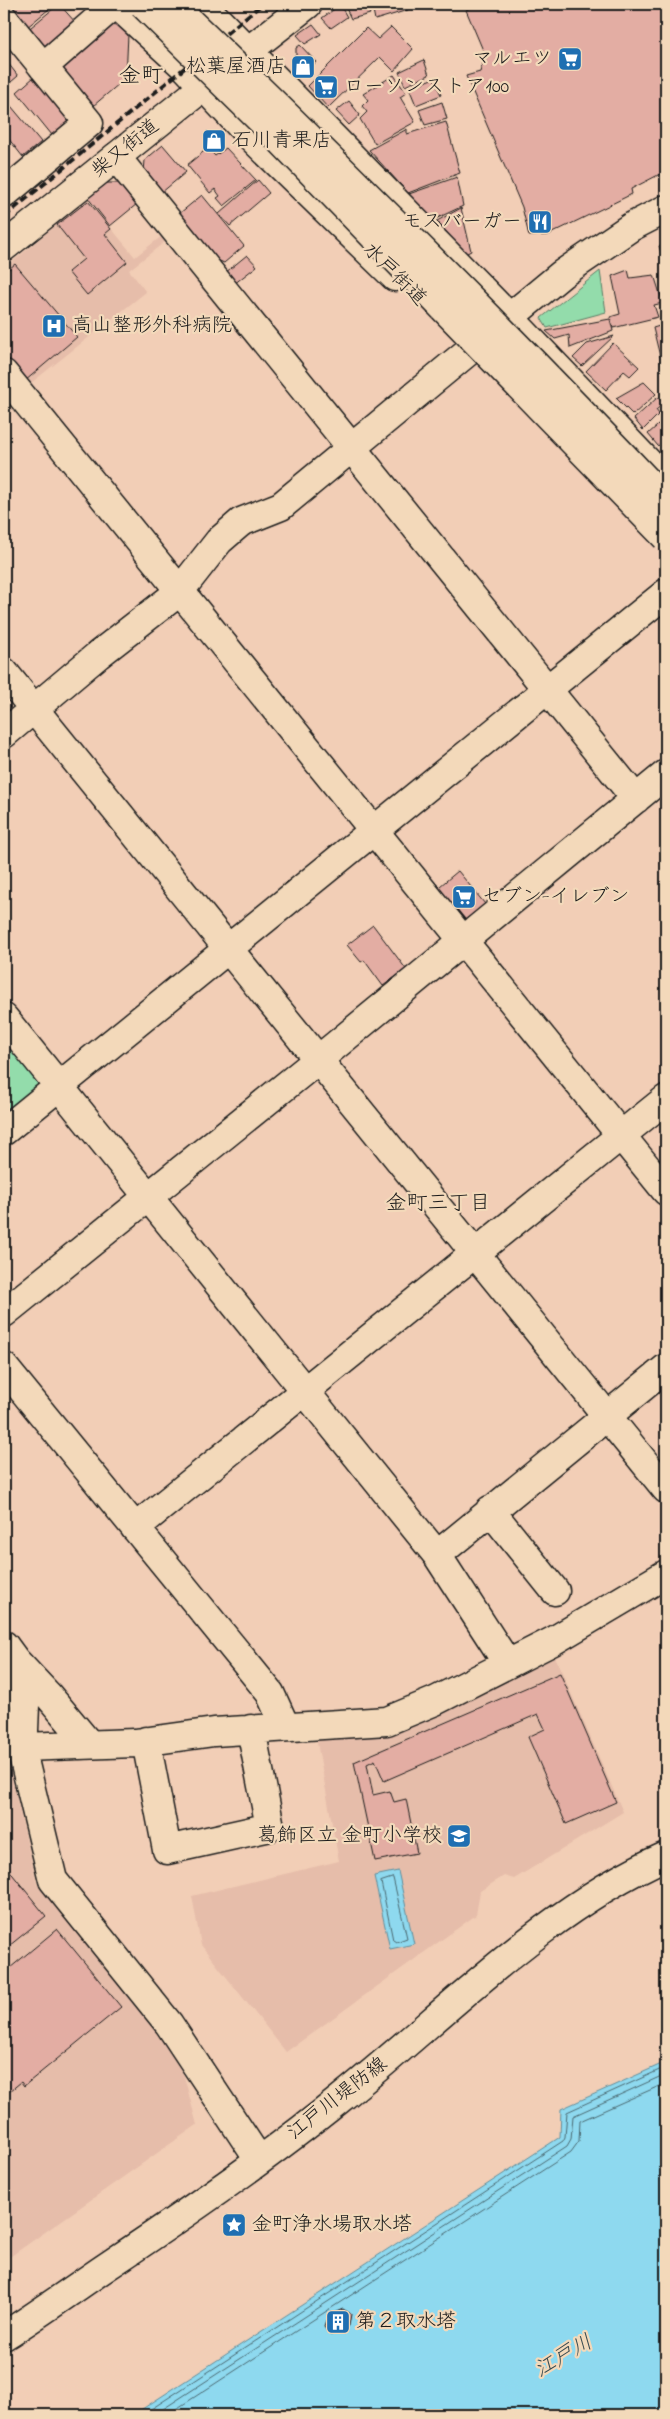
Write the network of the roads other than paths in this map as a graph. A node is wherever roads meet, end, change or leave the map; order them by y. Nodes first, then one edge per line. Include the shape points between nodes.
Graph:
1 (116, 4) edge
2 (143, 4) edge
3 (171, 4) edge
4 (202, 4) edge
5 (308, 4) edge
6 (4, 19) edge
7 (248, 51) junction
8 (43, 67) junction
9 (204, 87) junction
10 (116, 157) junction
11 (4, 194) edge
12 (666, 209) edge
13 (4, 247) edge
14 (509, 317) junction
15 (469, 351) junction
16 (4, 374) edge
17 (353, 449) junction
18 (666, 481) edge
19 (666, 501) edge
20 (666, 537) edge
21 (666, 552) edge
22 (179, 592) junction
23 (666, 593) edge
24 (4, 672) edge
25 (547, 690) junction
26 (34, 710) junction
27 (4, 734) edge
28 (666, 774) edge
29 (636, 799) junction
30 (375, 832) junction
31 (463, 940) junction
32 (227, 950) junction
33 (4, 1018) edge
34 (319, 1059) junction
35 (59, 1087) junction
36 (666, 1099) edge
37 (4, 1131) edge
38 (620, 1135) junction
39 (666, 1191) edge
40 (146, 1196) junction
41 (475, 1254) junction
42 (4, 1313) edge
43 (4, 1367) edge
44 (666, 1368) edge
45 (305, 1390) junction
46 (607, 1415) junction
47 (666, 1489) edge
48 (490, 1510) junction
49 (135, 1528) junction
50 (437, 1555) junction
51 (666, 1574) edge
52 (555, 1591) dead end
53 (10, 1652) edge
54 (507, 1663) junction
55 (285, 1726) junction
56 (251, 1728) junction
57 (146, 1741) junction
58 (89, 1744) junction
59 (23, 1747) junction
60 (666, 1856) edge
61 (259, 2160) junction
62 (4, 2336) edge

1 - 8 main road
1 - 9 main road, 水戸街道
2 - 20 main road, 水戸街道, bridge via 273,132
3 - 19 main road, 水戸街道, bridge via 544,372
4 - 7 main road
5 - 7 main road, 柴又街道
6 - 8 main road
7 - 9 main road, 柴又街道
7 - 14 main road
8 - 11 main road via 89,123
9 - 10 main road, 柴又街道
9 - 15 main road, 水戸街道
10 - 13 main road, 柴又街道
10 - 17 main road
12 - 14 main road via 591,252
14 - 15 main road
14 - 18 main road
15 - 17 main road
15 - 21 main road, 水戸街道
16 - 22 main road
17 - 22 main road via 281,506 241,522 219,541
17 - 25 main road
22 - 26 main road
22 - 30 main road
23 - 25 main road
24 - 26 main road
25 - 29 main road
25 - 30 main road
26 - 27 main road
26 - 32 main road
28 - 29 main road
29 - 31 main road
30 - 31 main road
30 - 32 main road
31 - 34 main road
31 - 38 main road
32 - 34 main road
32 - 35 main road
33 - 35 main road
34 - 40 main road
34 - 41 main road
35 - 37 main road
35 - 40 main road
36 - 38 main road
38 - 39 main road
38 - 41 main road
40 - 42 main road
40 - 45 main road
41 - 45 main road
41 - 46 main road
43 - 49 main road
44 - 46 main road
45 - 49 main road
45 - 50 main road
46 - 47 main road
46 - 48 main road
48 - 50 main road
48 - 52 main road
49 - 55 main road via 270,1693
50 - 54 main road
51 - 54 main road via 553,1641
53 - 58 main road
53 - 59 main road via 25,1704
54 - 55 main road via 435,1701 387,1721
55 - 56 main road
56 - 57 main road
56 - 57 main road via 270,1827 167,1850
57 - 58 main road
58 - 59 main road
59 - 61 main road via 53,1880 169,2024
60 - 61 main road, 江戸川堤防線 via 601,1891 541,1933 339,2100
61 - 62 main road, 江戸川堤防線 via 177,2220

